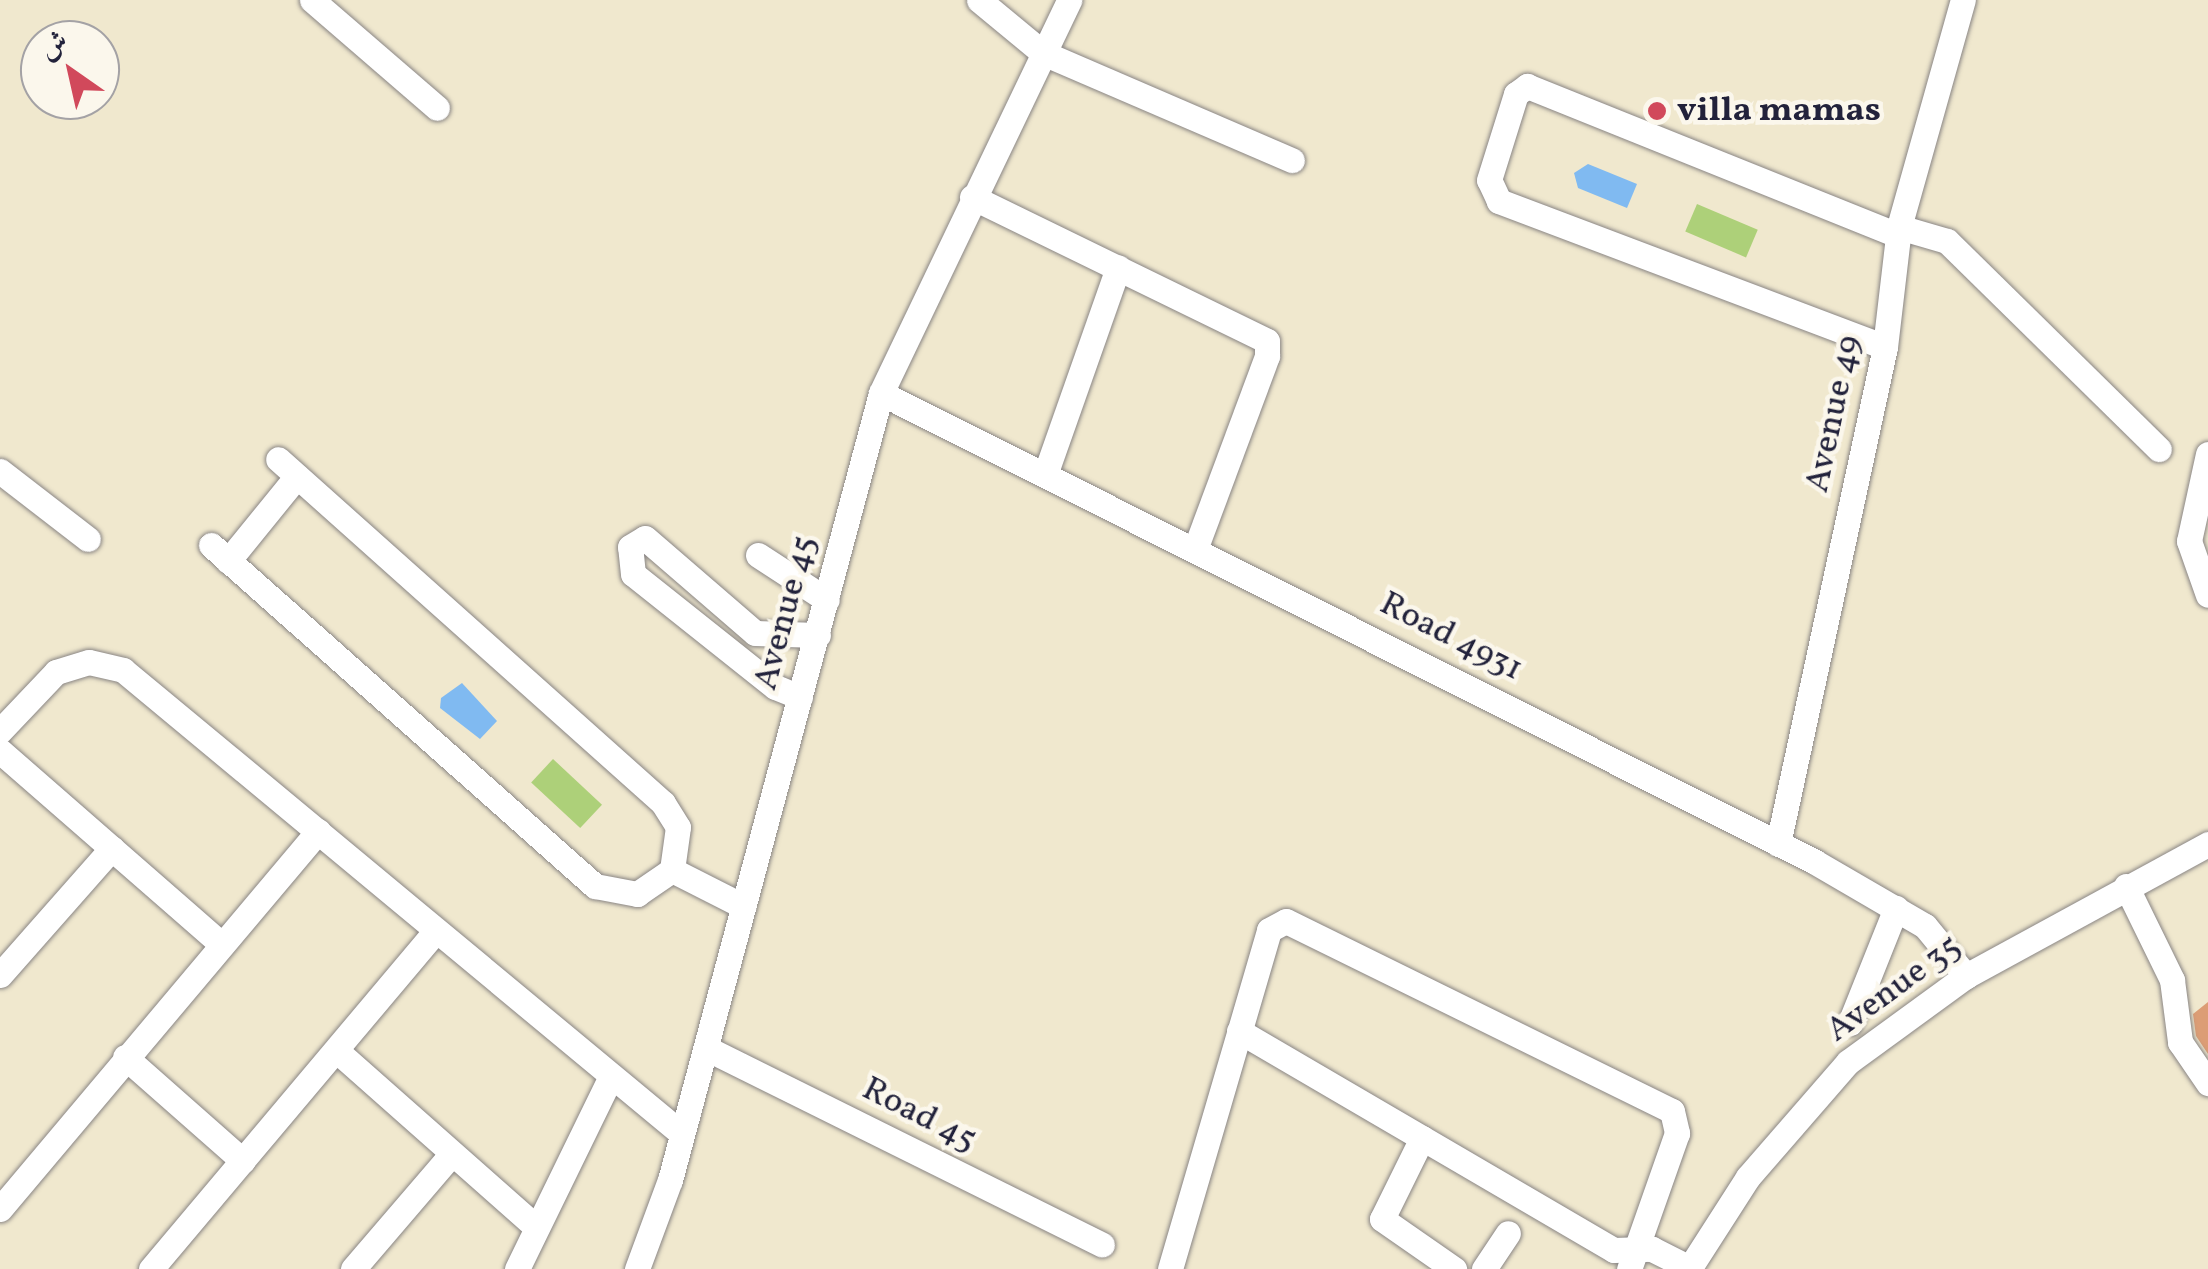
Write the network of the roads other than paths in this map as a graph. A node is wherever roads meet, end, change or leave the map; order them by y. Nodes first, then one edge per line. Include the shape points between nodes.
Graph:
1 (312, 0) edge
2 (979, 0) edge
3 (1069, 0) edge
4 (1963, 0) edge
5 (1043, 52) junction
6 (436, 108) dead end
7 (1292, 160) dead end
8 (972, 197) junction
9 (1898, 231) junction
10 (1118, 266) junction
11 (1885, 347) junction
12 (881, 393) junction
13 (2160, 449) dead end
14 (2208, 454) edge
15 (0, 471) edge
16 (1046, 472) junction
17 (88, 539) dead end
18 (1196, 547) junction
19 (758, 556) dead end
20 (2208, 596) edge
21 (827, 600) junction
22 (756, 632) junction
23 (818, 635) junction
24 (744, 664) junction
25 (800, 698) junction
26 (0, 731) edge
27 (0, 752) edge
28 (318, 831) junction
29 (1778, 844) junction
30 (2208, 844) edge
31 (112, 848) junction
32 (672, 870) junction
33 (2126, 886) junction
34 (743, 906) junction
35 (1896, 908) junction
36 (436, 931) junction
37 (219, 942) junction
38 (0, 976) edge
39 (1966, 976) junction
40 (1850, 1023) dead end
41 (1240, 1031) junction
42 (706, 1048) junction
43 (337, 1051) junction
44 (125, 1057) junction
45 (610, 1080) junction
46 (2208, 1084) edge
47 (682, 1134) junction
48 (1422, 1138) junction
49 (450, 1156) junction
50 (243, 1160) junction
51 (0, 1209) edge
52 (535, 1226) junction
53 (1508, 1233) dead end
54 (1102, 1246) dead end
55 (1631, 1259) edge
56 (1496, 1265) edge
57 (157, 1267) edge
58 (353, 1269) edge
59 (517, 1269) edge
60 (638, 1269) edge
61 (1170, 1269) edge
62 (1454, 1269) edge
63 (1690, 1269) edge

1 - 6 street
2 - 5 street
3 - 5 street, Avenue 45
4 - 9 street, Avenue 49
5 - 7 street
5 - 8 street, Avenue 45
8 - 10 street
8 - 12 street, Avenue 45
9 - 11 street, Avenue 49
9 - 11 street via 1527,86 1516,94 1489,180 1499,200
9 - 13 street via 1947,241
10 - 16 street
10 - 18 street via 1267,341
11 - 29 street, Avenue 49
12 - 16 street, Road 4931
12 - 21 street, Avenue 45
14 - 20 street via 2188,541
15 - 17 street
16 - 18 street, Road 4931
18 - 29 street, Road 4931
19 - 21 street
21 - 23 street, Avenue 45
22 - 23 street
22 - 24 street
22 - 24 street via 646,538 630,547 633,574
23 - 25 street, Avenue 45
24 - 25 street
25 - 34 street, Avenue 45
26 - 28 street via 56,672 107,664 137,680
27 - 31 street
28 - 36 street
28 - 37 street
29 - 35 street, Road 4931
30 - 33 street, Avenue 35
31 - 37 street
31 - 38 street
32 - 32 street via 637,894 595,886 219,553 287,467 662,803 678,827
32 - 34 street
33 - 39 street, Avenue 35
33 - 46 street via 2172,980 2180,1042
34 - 42 street, Avenue 45
35 - 39 street, Road 4931 via 1939,938
35 - 40 street
36 - 43 street
36 - 45 street
37 - 44 street
39 - 63 street, Avenue 35 via 1848,1062 1748,1176
41 - 48 street
41 - 55 street via 1268,930 1294,923 1672,1111 1677,1132
41 - 61 street
42 - 47 street, Avenue 45
42 - 54 street, Road 45
43 - 49 street
43 - 50 street
44 - 50 street
44 - 51 street
45 - 47 street
45 - 52 street
47 - 60 street, Avenue 45
48 - 55 street
48 - 62 street via 1382,1219
49 - 52 street
49 - 58 street
50 - 57 street
52 - 59 street
53 - 56 street
55 - 63 street via 1652,1249

